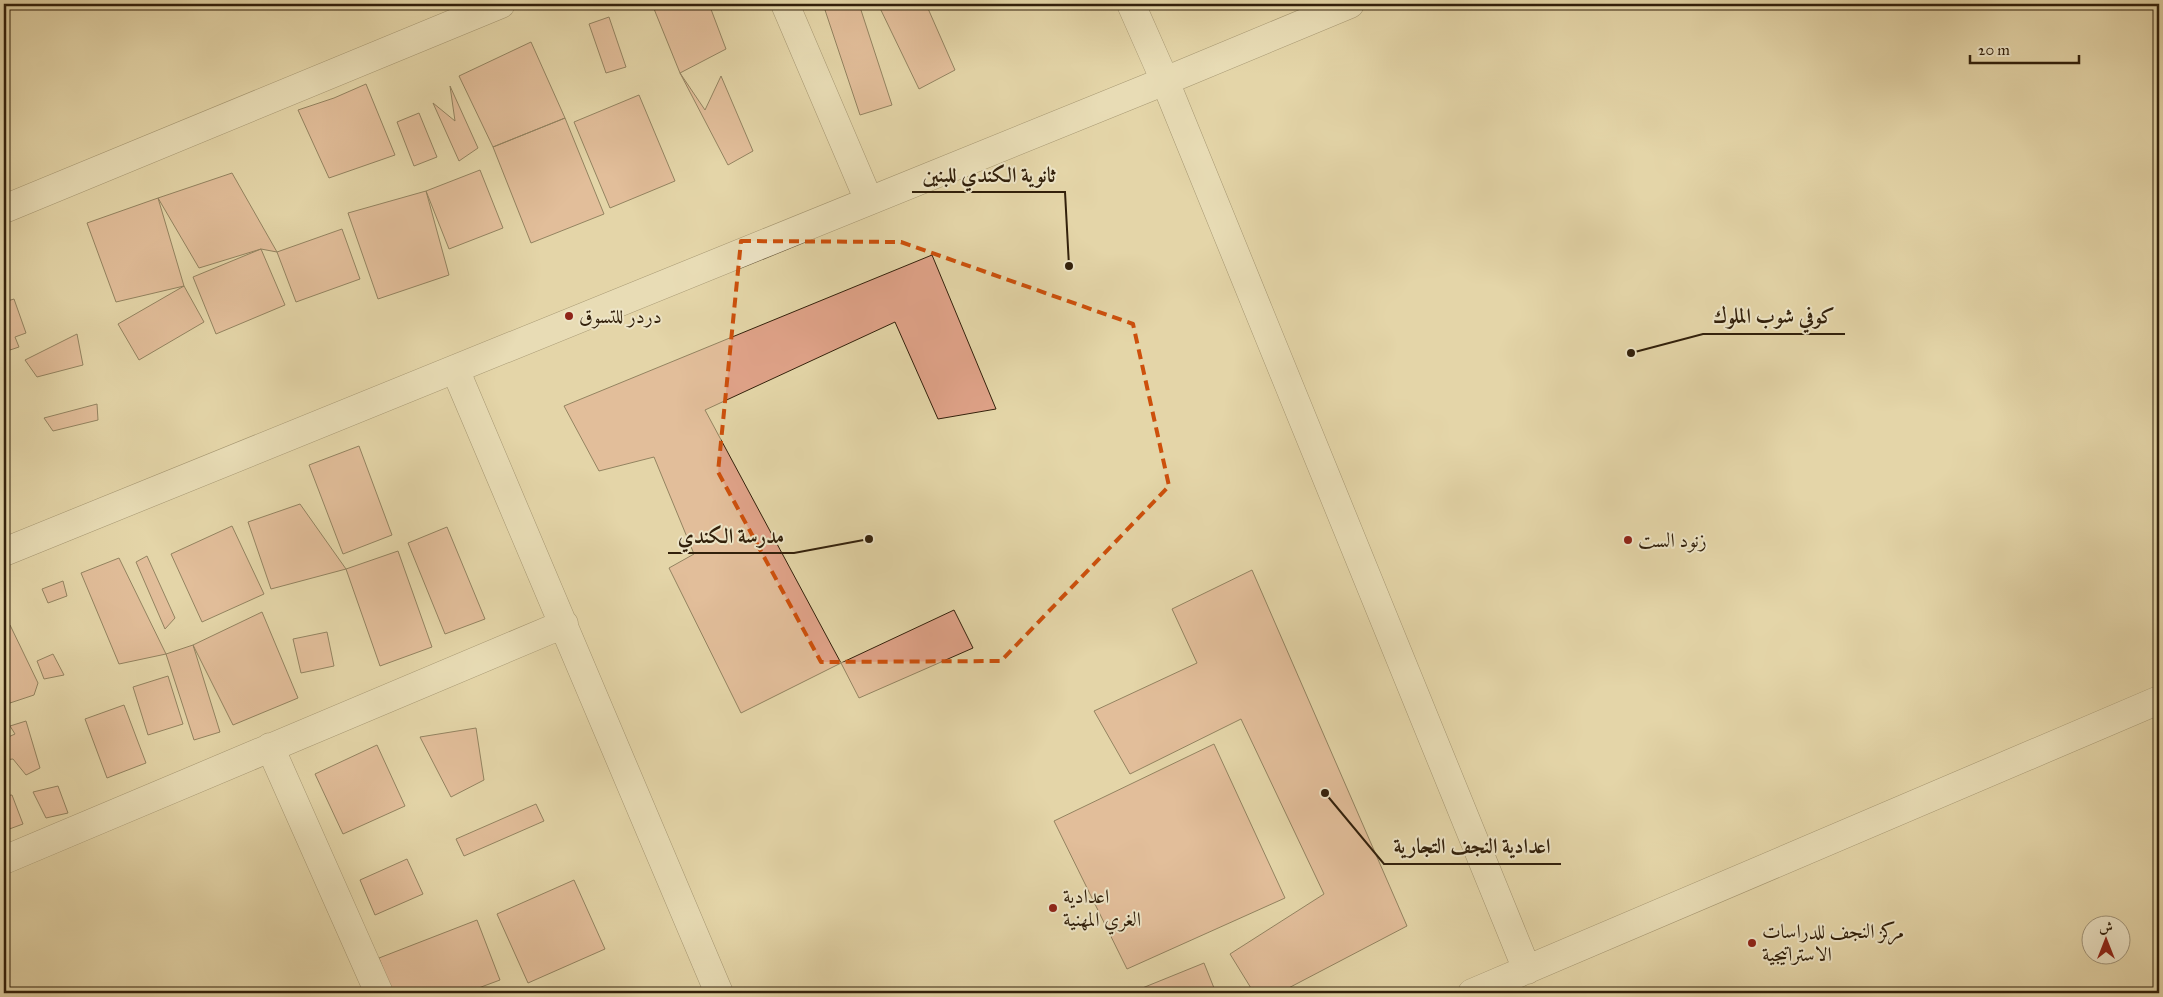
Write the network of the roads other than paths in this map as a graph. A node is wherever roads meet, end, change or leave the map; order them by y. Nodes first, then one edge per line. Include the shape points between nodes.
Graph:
1 (501, 4) edge
2 (785, 4) edge
3 (1131, 4) edge
4 (1350, 4) edge
5 (1165, 81) junction
6 (870, 201) junction
7 (4, 209) edge
8 (455, 369) junction
9 (4, 552) edge
10 (564, 624) junction
11 (2159, 700) edge
12 (270, 747) junction
13 (4, 860) edge
14 (1527, 970) junction
15 (379, 993) edge
16 (719, 993) edge
17 (1472, 993) edge

1 - 7 street
2 - 6 street
3 - 5 street
4 - 5 street
5 - 6 street
5 - 14 street
6 - 8 street
8 - 9 street
8 - 10 street
10 - 12 street
10 - 16 street
11 - 14 street
12 - 13 street
12 - 15 street
14 - 17 street

